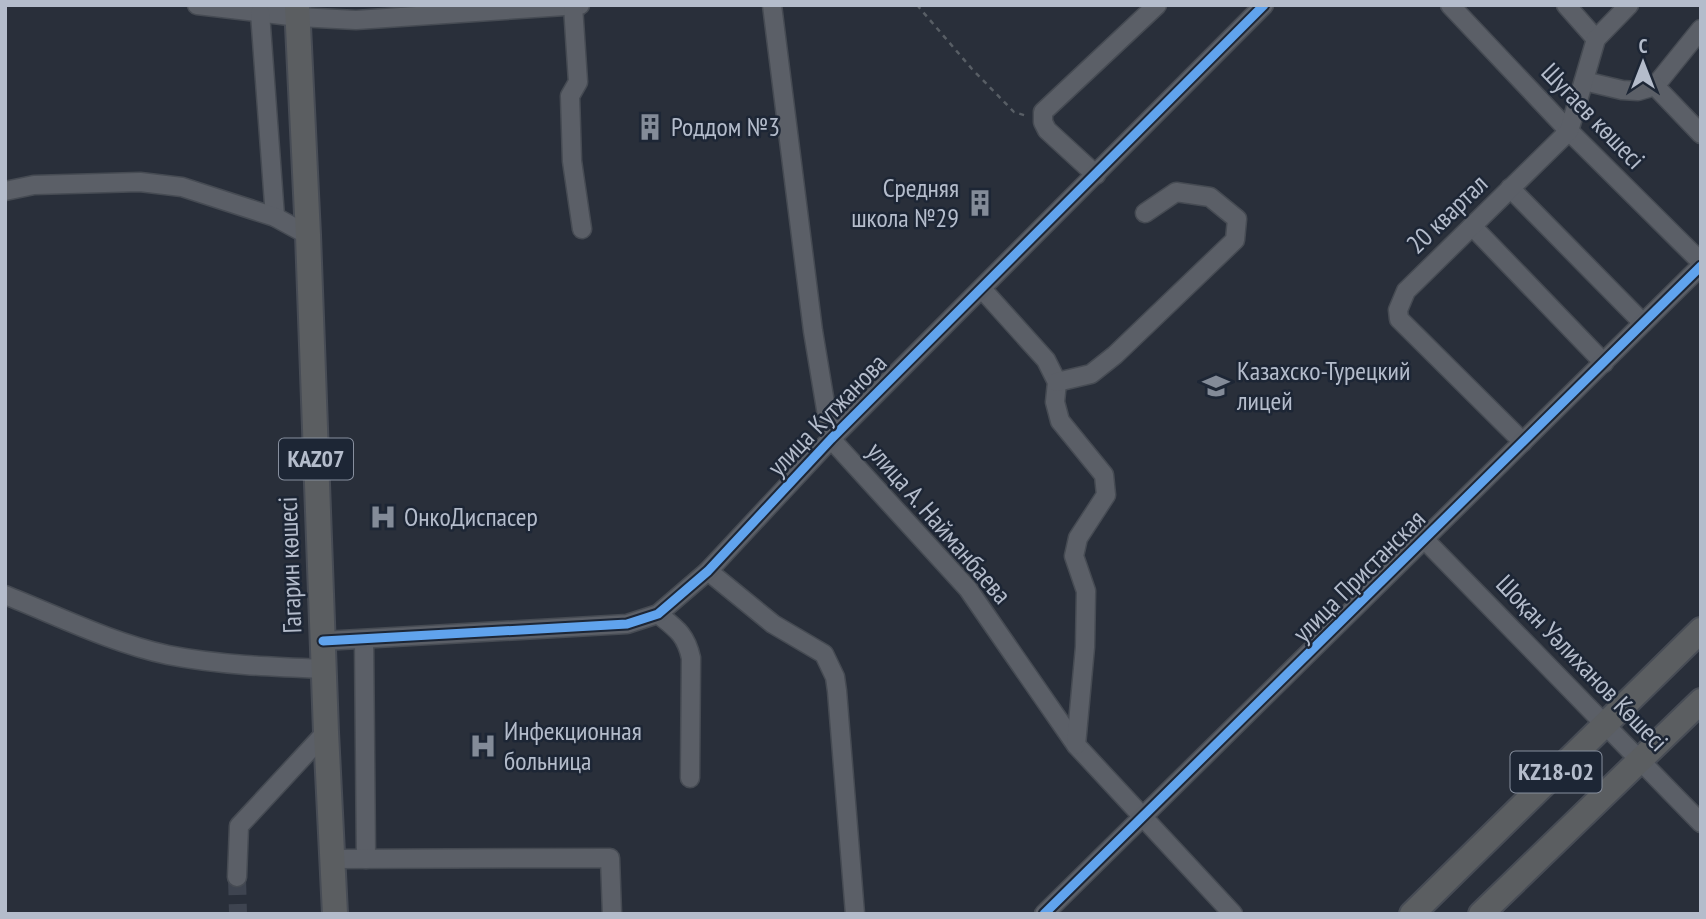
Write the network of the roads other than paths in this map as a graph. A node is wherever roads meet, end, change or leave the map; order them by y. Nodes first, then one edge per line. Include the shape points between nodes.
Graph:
1 (197, 5) edge
2 (580, 5) edge
3 (772, 5) edge
4 (1264, 5) edge
5 (1450, 5) edge
6 (1566, 5) edge
7 (1629, 5) edge
8 (573, 6) edge
9 (496, 8) edge
10 (1147, 8) edge
11 (297, 11) edge
12 (260, 13) junction
13 (1701, 29) edge
14 (1596, 38) junction
15 (1584, 81) junction
16 (1656, 86) junction
17 (1569, 131) junction
18 (1701, 134) edge
19 (1096, 175) junction
20 (1510, 188) junction
21 (5, 191) edge
22 (1145, 213) dead end
23 (275, 217) junction
24 (1472, 226) junction
25 (582, 229) dead end
26 (308, 235) junction
27 (1701, 264) edge
28 (982, 289) junction
29 (1643, 323) junction
30 (1604, 363) junction
31 (1057, 382) junction
32 (831, 439) junction
33 (1523, 442) junction
34 (1425, 540) junction
35 (708, 571) junction
36 (5, 595) edge
37 (658, 614) junction
38 (1701, 630) edge
39 (364, 639) junction
40 (323, 642) junction
41 (324, 669) junction
42 (1701, 701) edge
43 (1604, 726) junction
44 (326, 732) junction
45 (1076, 745) junction
46 (1640, 760) junction
47 (690, 778) dead end
48 (1142, 818) junction
49 (1701, 823) edge
50 (333, 859) junction
51 (366, 859) junction
52 (237, 877) tunnel mouth
53 (335, 914) edge
54 (612, 914) edge
55 (855, 914) edge
56 (1044, 914) edge
57 (1233, 914) edge
58 (1412, 914) edge
59 (1481, 914) edge

1 - 12 street
2 - 8 street
3 - 32 street, улица А. Найманбаева
4 - 19 street, улица Кутжанова
5 - 17 street, Шугаев көшесі
6 - 14 street
7 - 14 street, 20 квартал
8 - 9 street
8 - 25 street via 578,82 570,96 572,161
9 - 11 street via 356,20
10 - 19 street via 1043,113 1046,130
11 - 12 street
11 - 26 highway, Гагарин көшесі / KAZ07
12 - 23 street
13 - 16 street
14 - 15 street, 20 квартал
15 - 16 street via 1622,90
15 - 17 street, 20 квартал
16 - 18 street
17 - 20 street, 20 квартал
17 - 27 street, Шугаев көшесі
19 - 28 street, улица Кутжанова
20 - 24 street, 20 квартал
20 - 29 street
21 - 23 street via 140,182 182,187
22 - 31 street via 1176,192 1210,197 1237,219 1235,240 1115,355 1091,374
23 - 26 street
24 - 30 street
24 - 33 street, 20 квартал via 1406,291 1399,319
26 - 40 highway, Гагарин көшесі / KAZ07
27 - 29 street, улица Пристанская
28 - 31 street via 1046,360
28 - 32 street, улица Кутжанова
29 - 30 street, улица Пристанская
30 - 33 street, улица Пристанская
31 - 45 street via 1059,421 1104,475 1106,495 1078,538 1074,556 1086,591
32 - 35 street, улица Кутжанова
32 - 45 street, улица А. Найманбаева via 968,589
33 - 34 street, улица Пристанская
34 - 43 street, Шоқан Уәлиханов Көшесі
34 - 48 street, улица Пристанская
35 - 37 street, улица Кутжанова
35 - 55 street via 773,624 824,654 831,664
36 - 41 street via 112,638 166,654 241,666
37 - 39 street, улица Кутжанова via 627,624
37 - 47 street via 687,641 691,658
38 - 43 highway, KZ18-02
39 - 40 street, улица Кутжанова
39 - 51 street
40 - 41 highway, Гагарин көшесі / KAZ07
41 - 44 highway, Гагарин көшесі / KAZ07
42 - 46 highway, KZ18-02
43 - 46 street, Шоқан Уәлиханов Көшесі
43 - 58 highway, KZ18-02
44 - 50 highway, Гагарин көшесі / KAZ07
44 - 52 street via 239,826
45 - 48 street, улица А. Найманбаева
46 - 49 street, Шоқан Уәлиханов Көшесі
46 - 59 highway, KZ18-02
48 - 56 street, улица Пристанская
48 - 57 street, улица А. Найманбаева
50 - 51 street
50 - 53 highway, Гагарин көшесі / KAZ07
51 - 54 street via 610,858

